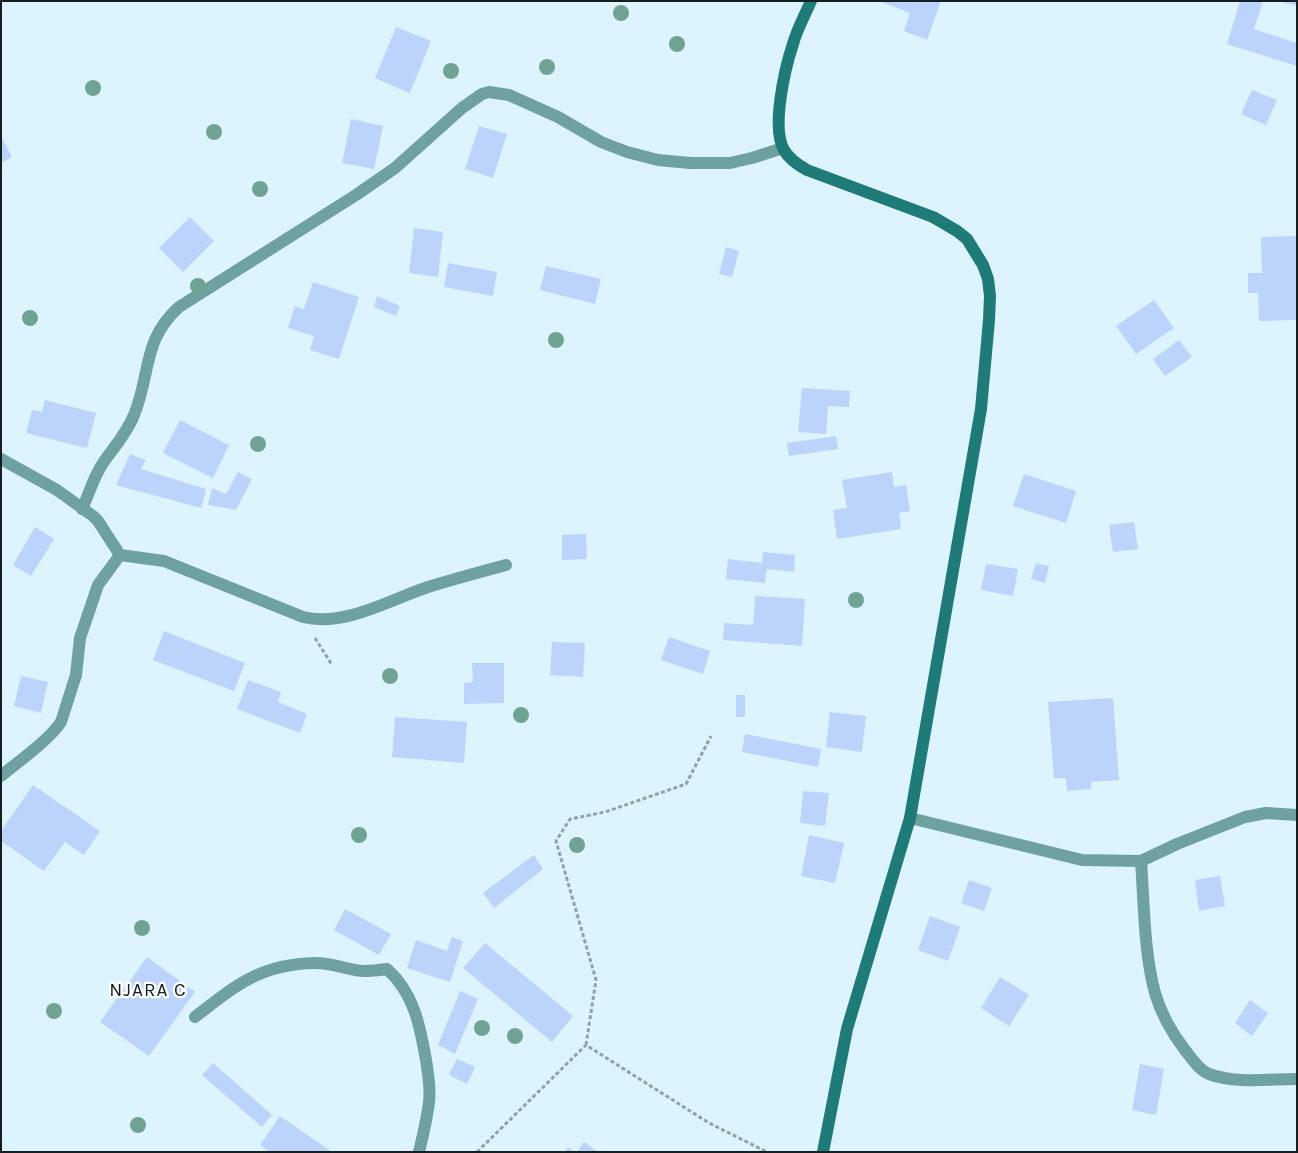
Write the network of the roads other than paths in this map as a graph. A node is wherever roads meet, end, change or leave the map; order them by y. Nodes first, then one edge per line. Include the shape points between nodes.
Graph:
1 (811, 1) edge
2 (782, 148) junction
3 (1, 459) edge
4 (82, 509) junction
5 (120, 555) junction
6 (506, 565) dead end
7 (1, 776) edge
8 (1297, 814) edge
9 (910, 818) junction
10 (1141, 860) junction
11 (195, 1018) dead end
12 (1297, 1079) edge
13 (420, 1152) edge
14 (823, 1152) edge

1 - 2 main road via 793,42 784,80 779,123
2 - 4 street via 730,163 658,160 601,142 558,117 509,95 482,94 395,168 179,307 170,316 154,341 135,414 120,442 102,465
2 - 9 main road via 794,162 807,170 933,217 957,231 975,251 988,279 989,320 981,409
3 - 4 street via 57,490
4 - 5 street via 98,521
5 - 6 street via 164,561 310,619 349,616 428,587
5 - 7 street via 98,585 80,638 76,675 61,722
8 - 10 street via 1266,813 1246,818
9 - 10 street via 1082,860
9 - 14 main road via 846,1029
10 - 12 street via 1155,993 1180,1044 1207,1073 1226,1078
11 - 13 street via 237,985 269,970 316,963 363,971 387,969 401,982 409,996 422,1033 429,1102

